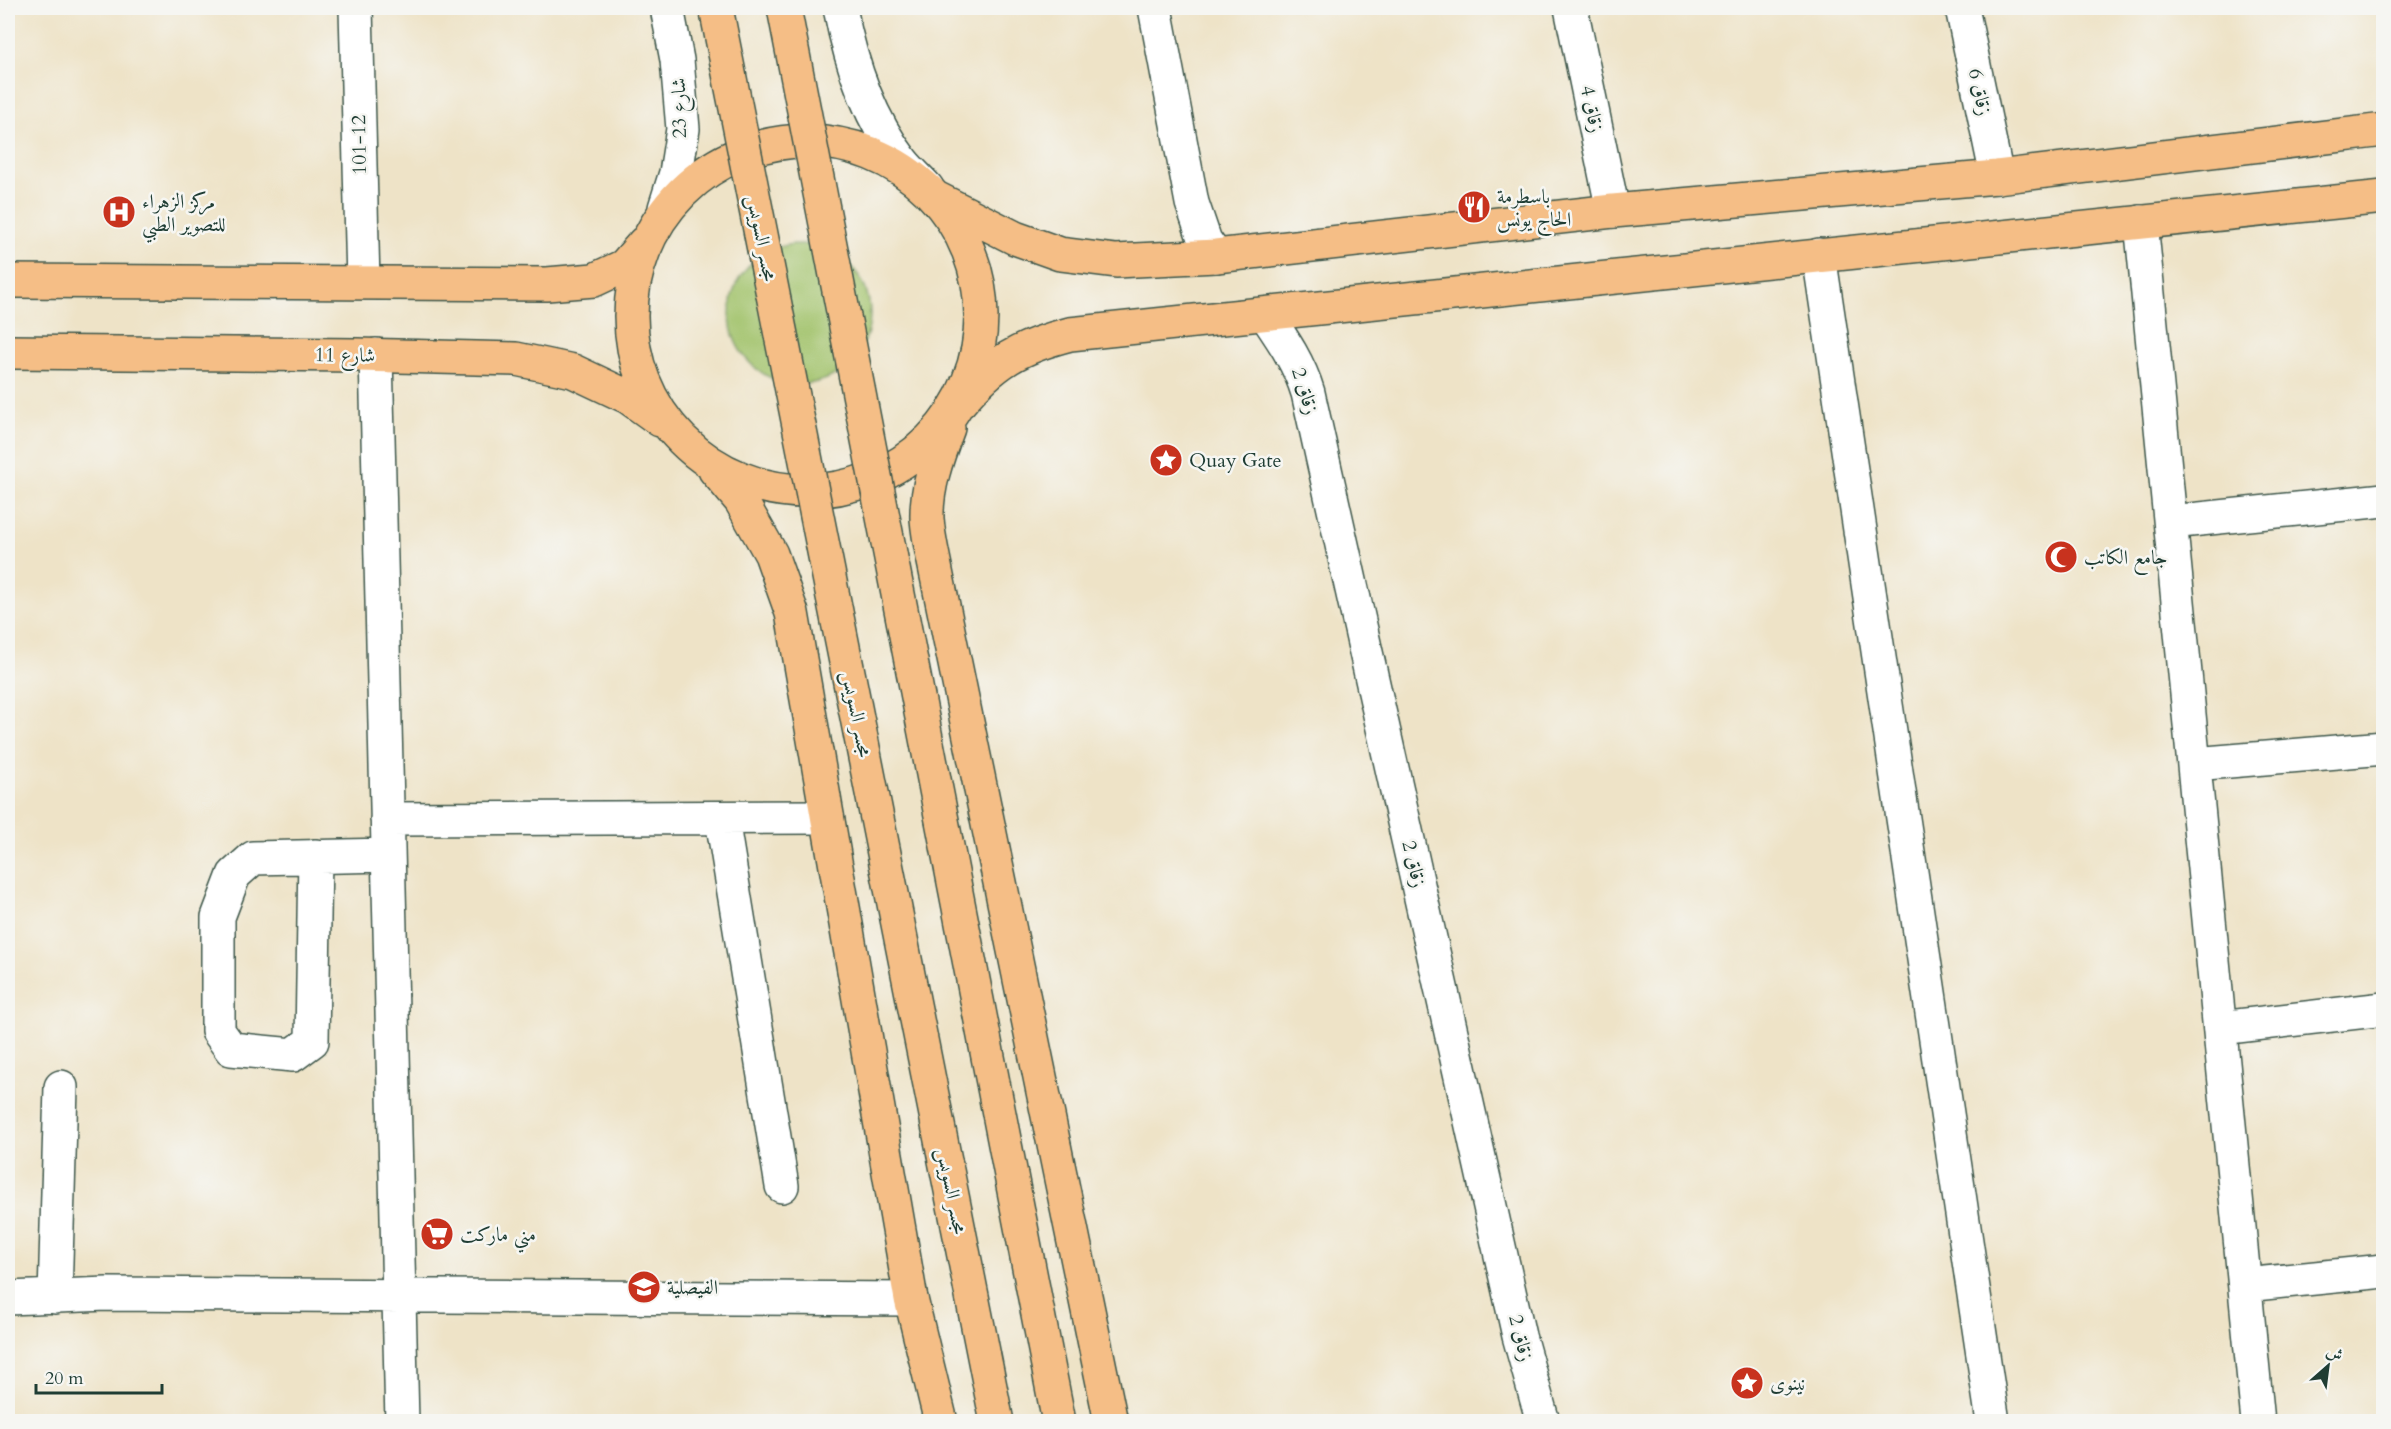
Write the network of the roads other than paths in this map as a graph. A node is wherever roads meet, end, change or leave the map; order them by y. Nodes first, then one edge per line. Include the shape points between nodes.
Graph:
1 (356, 8) edge
2 (667, 8) edge
3 (716, 8) edge
4 (784, 8) edge
5 (840, 8) edge
6 (1155, 8) edge
7 (1571, 8) edge
8 (1962, 8) edge
9 (2384, 130) edge
10 (1997, 177) junction
11 (932, 193) junction
12 (2384, 197) edge
13 (666, 208) junction
14 (1613, 211) junction
15 (2141, 222) junction
16 (647, 239) junction
17 (1819, 255) junction
18 (1216, 256) junction
19 (8, 281) edge
20 (363, 282) junction
21 (1266, 315) junction
22 (8, 352) edge
23 (376, 355) junction
24 (958, 407) junction
25 (667, 425) junction
26 (710, 464) junction
27 (2384, 500) edge
28 (2170, 522) junction
29 (2384, 748) edge
30 (2194, 764) junction
31 (827, 817) junction
32 (387, 819) junction
33 (722, 819) junction
34 (388, 855) junction
35 (315, 856) junction
36 (2384, 1009) edge
37 (2220, 1028) junction
38 (61, 1087) dead end
39 (782, 1186) dead end
40 (2384, 1271) edge
41 (2245, 1284) junction
42 (399, 1295) junction
43 (55, 1297) junction
44 (8, 1298) edge
45 (911, 1299) junction
46 (402, 1422) edge
47 (941, 1422) edge
48 (997, 1422) edge
49 (1059, 1422) edge
50 (1111, 1422) edge
51 (1544, 1422) edge
52 (1993, 1422) edge
53 (2258, 1422) edge

1 - 20 street, 101-12
2 - 13 street, شارع 23 via 677,60 682,129
3 - 48 main road, مجسر السويس, bridge
4 - 49 main road, bridge
5 - 11 street via 877,123 902,161
6 - 18 street via 1192,203 1205,241
7 - 14 street, زقاق 4
8 - 10 street, زقاق 6
9 - 10 main road
10 - 14 main road
11 - 13 main road via 878,156 821,141 762,145 709,168
11 - 18 main road via 1015,238 1060,254 1116,261
11 - 24 main road via 967,243 981,296 979,351
12 - 15 main road
13 - 16 main road
14 - 18 main road
15 - 17 main road
15 - 28 street
16 - 20 main road via 624,266 594,280 547,284
16 - 25 main road via 631,286 630,334 642,382
17 - 21 main road
17 - 52 street
19 - 20 main road
21 - 24 main road via 1070,334 1037,342 980,378
21 - 51 street, زقاق 2 via 1291,351 1308,393 1517,1324
22 - 23 main road, شارع 11
23 - 25 main road, شارع 11 via 516,359 573,371 628,397
23 - 32 street
24 - 26 main road via 918,452 870,480 816,492 761,487
24 - 50 main road via 936,459 927,519
25 - 26 main road
26 - 31 main road via 741,501 771,554 792,613
27 - 28 street
28 - 30 street
29 - 30 street
30 - 37 street
31 - 33 street
31 - 45 main road
32 - 33 street
32 - 34 street
33 - 39 street
34 - 35 street
34 - 42 street
35 - 35 street via 253,858 234,875 218,918 218,1031 231,1049 293,1055 312,1041
36 - 37 street
37 - 41 street
38 - 43 street
40 - 41 street
41 - 53 street
42 - 43 street
42 - 45 street
42 - 46 street
43 - 44 street
45 - 47 main road

